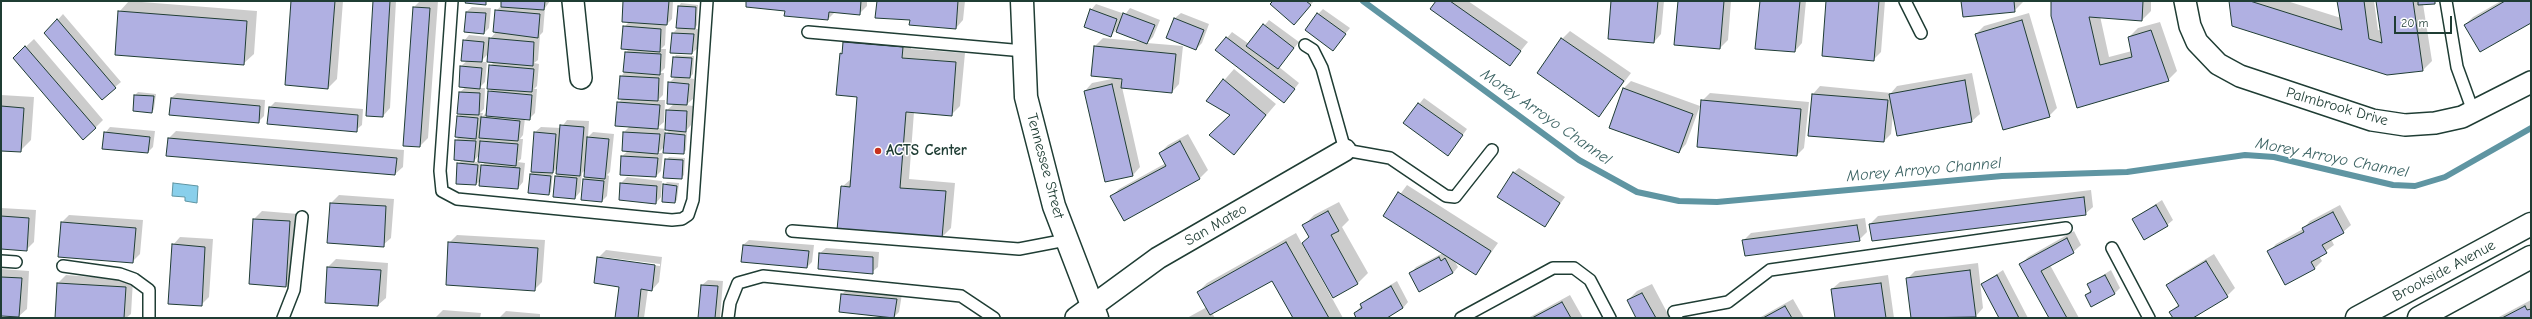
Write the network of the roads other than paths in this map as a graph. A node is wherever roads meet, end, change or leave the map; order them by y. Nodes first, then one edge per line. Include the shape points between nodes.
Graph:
1 (452, 1) edge
2 (573, 1) edge
3 (708, 1) edge
4 (1022, 1) edge
5 (1905, 1) edge
6 (2185, 1) edge
7 (2446, 1) edge
8 (808, 32) dead end
9 (1921, 33) dead end
10 (1306, 45) dead end
11 (1024, 51) junction
12 (581, 78) dead end
13 (2531, 82) edge
14 (2473, 111) junction
15 (1345, 150) junction
16 (1492, 150) dead end
17 (302, 217) dead end
18 (2531, 224) edge
19 (2066, 228) dead end
20 (792, 231) dead end
21 (1066, 240) junction
22 (2112, 248) dead end
23 (2531, 257) edge
24 (1, 261) edge
25 (16, 262) dead end
26 (63, 266) dead end
27 (1088, 314) edge
28 (149, 318) edge
29 (283, 318) edge
30 (728, 318) edge
31 (994, 318) edge
32 (1461, 318) edge
33 (1610, 318) edge
34 (1677, 318) edge
35 (2149, 318) edge
36 (2357, 318) edge
37 (2419, 318) edge

1 - 3 lane via 440,171 442,191 457,199 672,220 682,219 688,215 693,200
2 - 12 street
4 - 11 main road, Tennessee Street
5 - 9 lane
6 - 14 street, Palmbrook Drive via 2190,26 2197,42 2218,64 2240,76 2372,120 2405,125 2428,124 2462,117
7 - 14 lane via 2457,67
8 - 11 lane
10 - 15 lane via 1313,50 1322,68
11 - 21 main road, Tennessee Street via 1026,97 1054,206
13 - 14 street, Palmbrook Drive
15 - 16 lane via 1390,158 1446,196 1455,197
15 - 27 street, San Mateo via 1158,258
17 - 29 lane via 294,290
18 - 36 main road, Brookside Avenue
19 - 34 lane via 1770,270 1728,302 1674,312
20 - 21 lane via 1019,249
21 - 27 main road, Tennessee Street
22 - 35 lane
23 - 37 main road, Brookside Avenue
24 - 25 lane
26 - 28 lane via 120,274 134,279 149,290
30 - 31 lane via 730,303 738,283 763,276 961,296
32 - 33 lane via 1553,268 1574,268 1590,280

